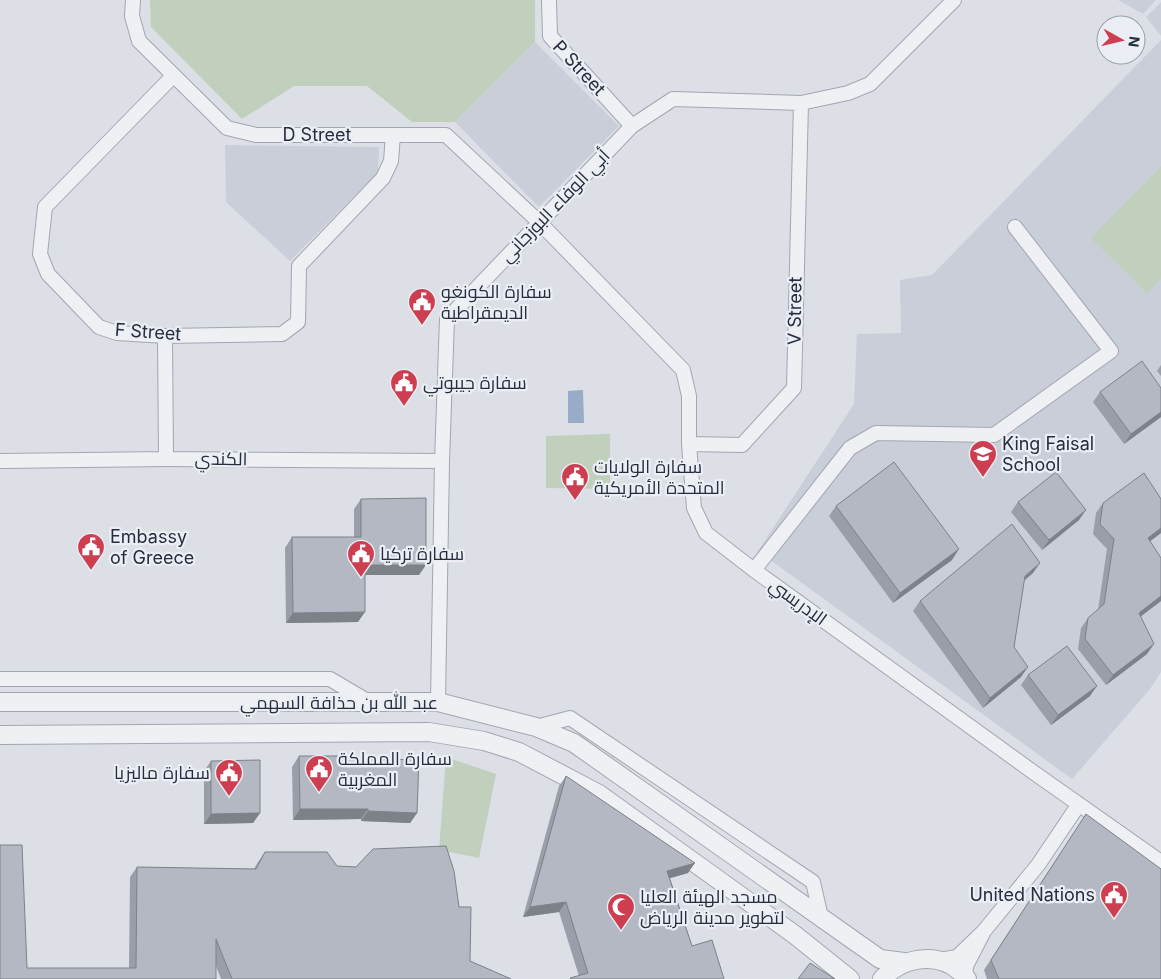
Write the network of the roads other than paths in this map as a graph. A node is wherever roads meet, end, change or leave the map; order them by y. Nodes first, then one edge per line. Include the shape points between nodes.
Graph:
1 (133, 0) edge
2 (549, 0) edge
3 (954, 0) edge
4 (173, 76) junction
5 (801, 103) junction
6 (632, 126) junction
7 (393, 135) junction
8 (539, 222) junction
9 (1015, 228) dead end
10 (568, 252) joint
11 (165, 336) junction
12 (689, 444) junction
13 (166, 459) junction
14 (0, 461) edge
15 (442, 461) junction
16 (754, 570) junction
17 (0, 679) edge
18 (0, 702) edge
19 (370, 702) junction
20 (438, 702) junction
21 (536, 727) junction
22 (0, 735) edge
23 (1079, 804) junction
24 (1161, 862) edge
25 (821, 917) junction
26 (984, 932) junction
27 (939, 960) junction
28 (904, 962) junction
29 (966, 978) edge
30 (850, 979) edge
31 (882, 979) edge

1 - 4 street, D Street via 132,16 139,41
2 - 6 street, P Street via 550,36
3 - 5 street, أبي الوفاء البوزجاني via 870,84 848,93
4 - 7 street, D Street via 227,128 256,135
4 - 11 street, F Street via 45,207 40,254 48,274 99,327 117,333
5 - 6 street, أبي الوفاء البوزجاني via 673,99
5 - 12 street, V Street via 794,388 742,445
6 - 8 street, أبي الوفاء البوزجاني
7 - 8 street, D Street via 446,135
7 - 11 street, F Street via 391,161 383,178 299,266 298,322 282,334
8 - 10 street, D Street
8 - 15 street, أبي الوفاء البوزجاني via 447,318
9 - 16 street via 1111,351 994,436 876,433 850,448
10 - 12 street, الإدريسي via 682,370 689,396
11 - 13 street
12 - 16 street, الإدريسي via 694,508 706,533
13 - 14 street, الكندي
13 - 15 street, الكندي
15 - 20 street, أبي الوفاء البوزجاني
16 - 23 street, الإدريسي
17 - 19 street via 330,680
18 - 19 street, عبد الله بن حذافة السهمي
19 - 20 street, عبد الله بن حذافة السهمي
20 - 21 street, عبد الله بن حذافة السهمي
21 - 25 street, عبد الله بن حذافة السهمي via 574,744
21 - 25 street via 570,718 813,882
22 - 30 street, عبد الله بن حذافة السهمي via 429,732 484,741 520,752 599,794 795,935
23 - 24 street, الإدريسي
23 - 26 street via 1038,864
25 - 28 street, عبد الله بن حذافة السهمي via 880,959
26 - 27 street via 957,957
26 - 29 street via 966,966
27 - 28 street via 921,958
27 - 29 street via 953,966
28 - 31 street

